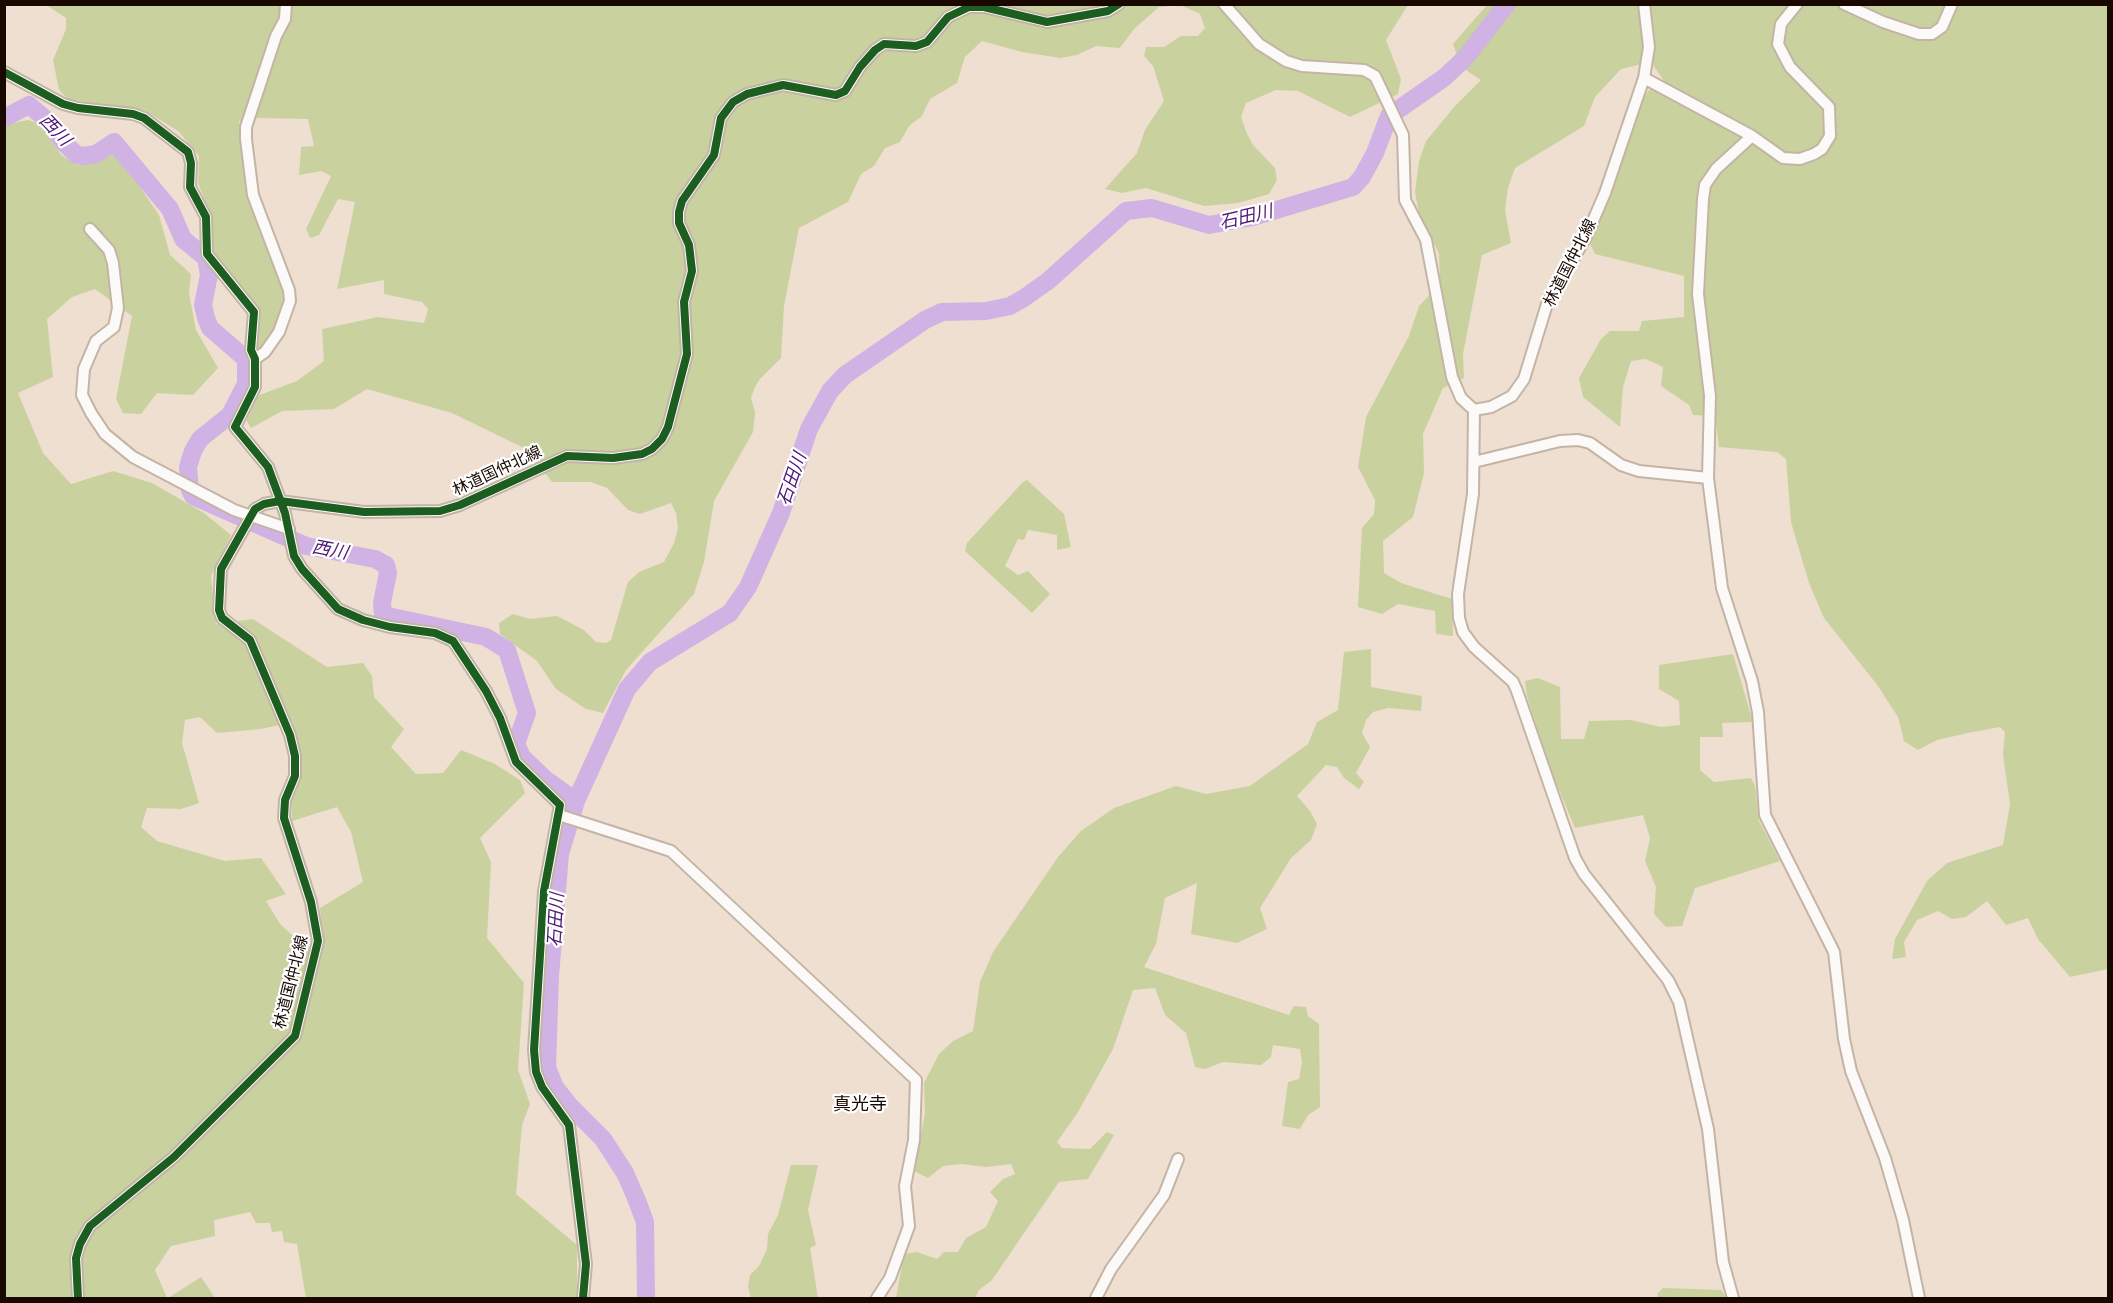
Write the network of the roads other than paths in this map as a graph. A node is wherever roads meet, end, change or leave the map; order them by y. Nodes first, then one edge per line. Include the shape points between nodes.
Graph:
1 (286, 4) edge
2 (1119, 4) edge
3 (1224, 4) edge
4 (1644, 4) edge
5 (1797, 4) edge
6 (1844, 4) edge
7 (1952, 4) edge
8 (4, 72) edge
9 (1644, 78) junction
10 (1752, 136) junction
11 (90, 229) dead end
12 (255, 359) junction
13 (1474, 410) junction
14 (1474, 462) junction
15 (1708, 478) junction
16 (280, 501) junction
17 (251, 514) junction
18 (289, 531) junction
19 (559, 815) junction
20 (1178, 1160) dead end
21 (78, 1299) edge
22 (583, 1299) edge
23 (877, 1299) edge
24 (1096, 1299) edge
25 (1733, 1299) edge
26 (1919, 1299) edge

1 - 12 street via 285,19 246,127 246,139 254,195 290,301 279,332
2 - 16 street, 林道国仲北線 via 1108,11 1047,22 969,7 948,17 927,42 916,46 884,45 875,50 845,91 836,95 783,85 747,94 733,102 721,118 714,155 682,201 679,212 692,271 684,302 687,354 668,427 652,449 613,458 567,456 440,511 364,512
3 - 13 street via 1259,44 1275,56 1302,66 1364,70 1374,76 1404,135 1405,200 1426,240 1452,377 1461,398
4 - 9 street, 林道国仲北線 via 1649,46
5 - 10 street via 1781,24 1778,45 1791,67 1829,106 1830,136 1814,154 1792,159 1783,158
6 - 7 street via 1919,34 1932,34 1942,27
8 - 12 street via 63,104 144,118 188,152 190,187 206,217 207,254 254,312 251,350
9 - 10 street
9 - 13 street, 林道国仲北線 via 1605,193 1586,237 1547,304 1524,379 1512,396 1491,407
10 - 15 street via 1716,169 1705,185 1703,199 1698,294 1710,396
11 - 17 street via 109,250 118,308 114,327 96,341 84,369 82,395 105,434 134,458 234,510
12 - 16 street via 255,387 235,427 268,467
13 - 14 street
14 - 15 street via 1578,440 1639,471
14 - 25 street via 1472,510 1458,594 1459,618 1474,648 1513,682 1584,874 1668,980 1679,1002 1708,1129 1723,1262
15 - 26 street via 1722,588 1758,712 1765,815 1833,952 1851,1071 1885,1158
16 - 17 street via 264,504
16 - 18 street
17 - 18 street
17 - 21 street, 林道国仲北線 via 221,568 219,610 222,618 250,640 290,735 295,776 285,800 284,818 311,902 318,941 295,1036 174,1157 90,1227 76,1258
18 - 19 street via 302,569 338,609 390,627 435,633 453,641 486,691 516,762 560,805
19 - 22 street via 544,891 534,1050 542,1087 569,1125 586,1264
19 - 23 street via 670,850 916,1080 914,1140 905,1186 909,1227 890,1278
20 - 24 street via 1164,1195 1111,1269

